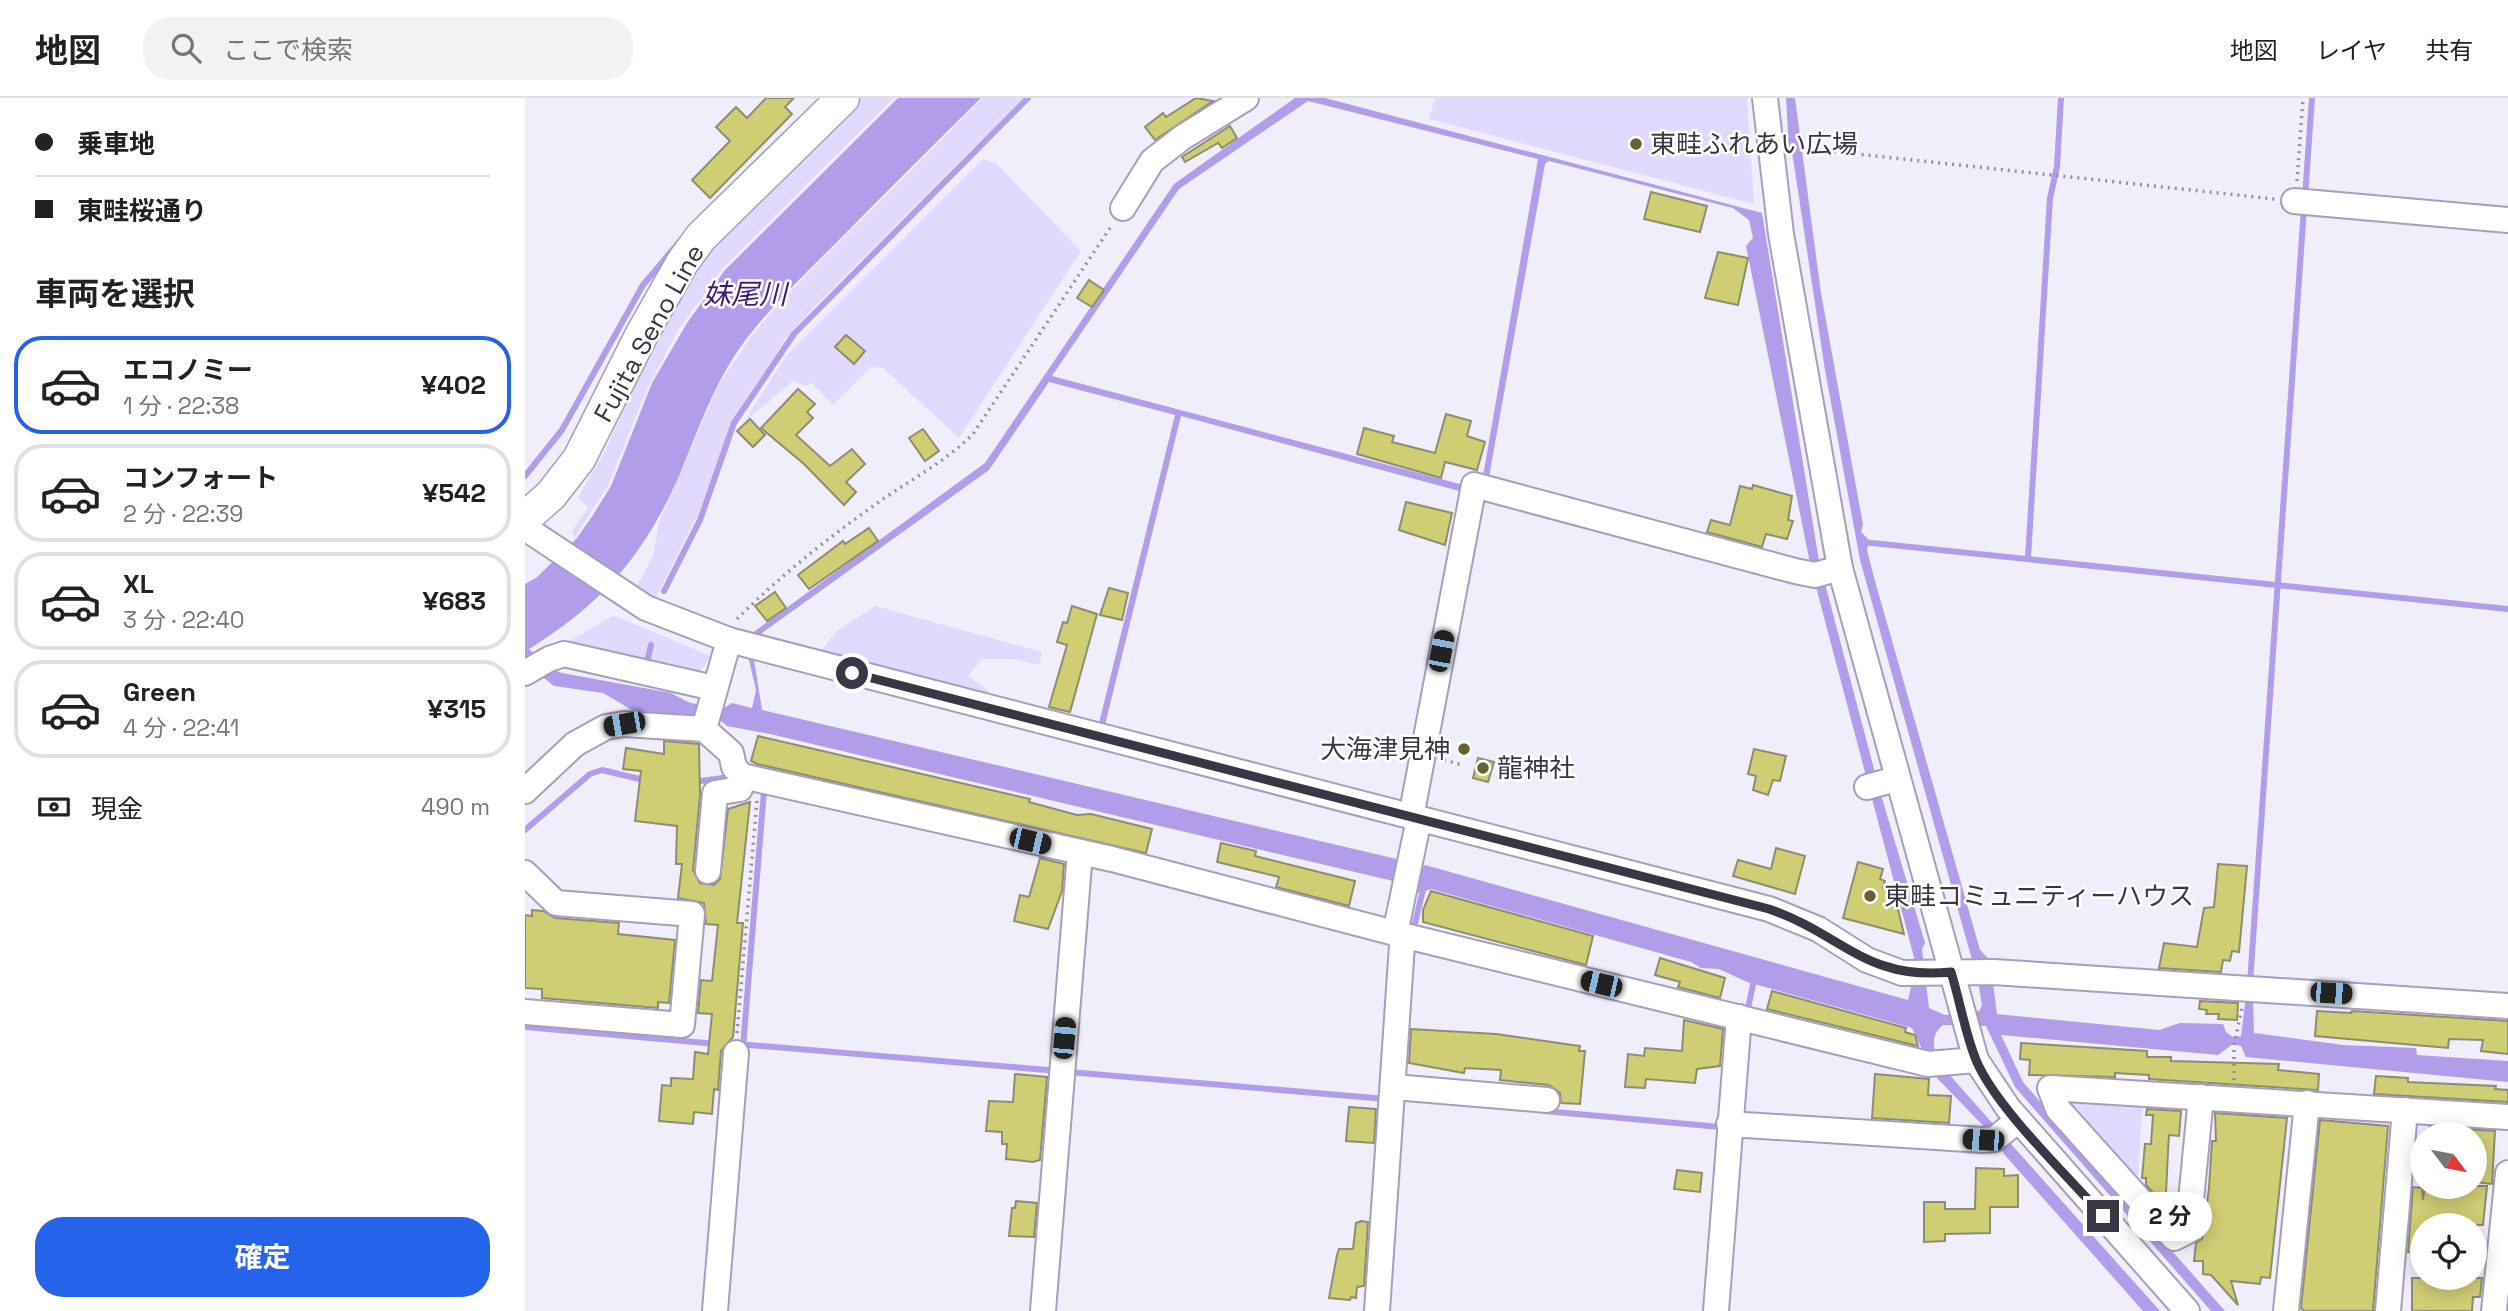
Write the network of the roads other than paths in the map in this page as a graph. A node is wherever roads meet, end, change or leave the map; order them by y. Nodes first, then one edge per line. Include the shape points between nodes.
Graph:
1 (843, 98) edge
2 (1246, 98) edge
3 (1765, 98) edge
4 (2301, 200) road end
5 (1123, 208) road end
6 (2508, 220) edge
7 (525, 518) edge
8 (525, 528) edge
9 (1826, 572) junction
10 (729, 640) junction
11 (525, 673) edge
12 (708, 710) junction
13 (749, 777) junction
14 (525, 790) edge
15 (1415, 818) junction
16 (1080, 852) junction
17 (708, 871) dead end
18 (525, 873) edge
19 (1408, 937) junction
20 (1974, 972) junction
21 (2508, 1006) edge
22 (525, 1012) edge
23 (1745, 1018) junction
24 (736, 1046) road end
25 (1976, 1060) junction
26 (1397, 1092) junction
27 (2201, 1097) junction
28 (1547, 1100) dead end
29 (2307, 1103) junction
30 (2405, 1110) junction
31 (2508, 1117) edge
32 (2018, 1120) junction
33 (1735, 1124) junction
34 (2508, 1173) edge
35 (715, 1311) edge
36 (1043, 1311) edge
37 (1377, 1311) edge
38 (1716, 1311) edge
39 (2187, 1311) edge
40 (2286, 1311) edge
41 (2388, 1311) edge
42 (2494, 1311) edge

1 - 7 main road, Fujita Seno Line via 701,237 642,334 579,459 551,495
2 - 5 street via 1152,162
3 - 9 street
4 - 6 street
8 - 10 street via 621,593 673,620
9 - 15 street via 1478,490
9 - 20 street via 1882,783
10 - 12 street
10 - 15 street
11 - 12 street via 565,654
12 - 13 street via 734,767
12 - 14 street via 607,727 575,744
13 - 16 street
13 - 17 street via 740,789 715,793
15 - 19 street via 1397,924
15 - 20 street via 1769,909 1806,924 1883,968 1917,974
16 - 19 street
16 - 36 street
18 - 22 street via 556,903 692,914 682,1025
19 - 23 street
19 - 26 street
20 - 21 street
20 - 25 street via 1966,1020
23 - 25 street via 1936,1063
23 - 33 street
24 - 35 street
25 - 32 street
26 - 28 street
26 - 37 street
27 - 27 street via 2188,1231 2174,1238 2058,1109 2050,1088
27 - 29 street
29 - 30 street
29 - 40 street
30 - 31 street
30 - 41 street
32 - 33 street via 1995,1139 1983,1140
32 - 39 street
33 - 38 street
34 - 42 street

